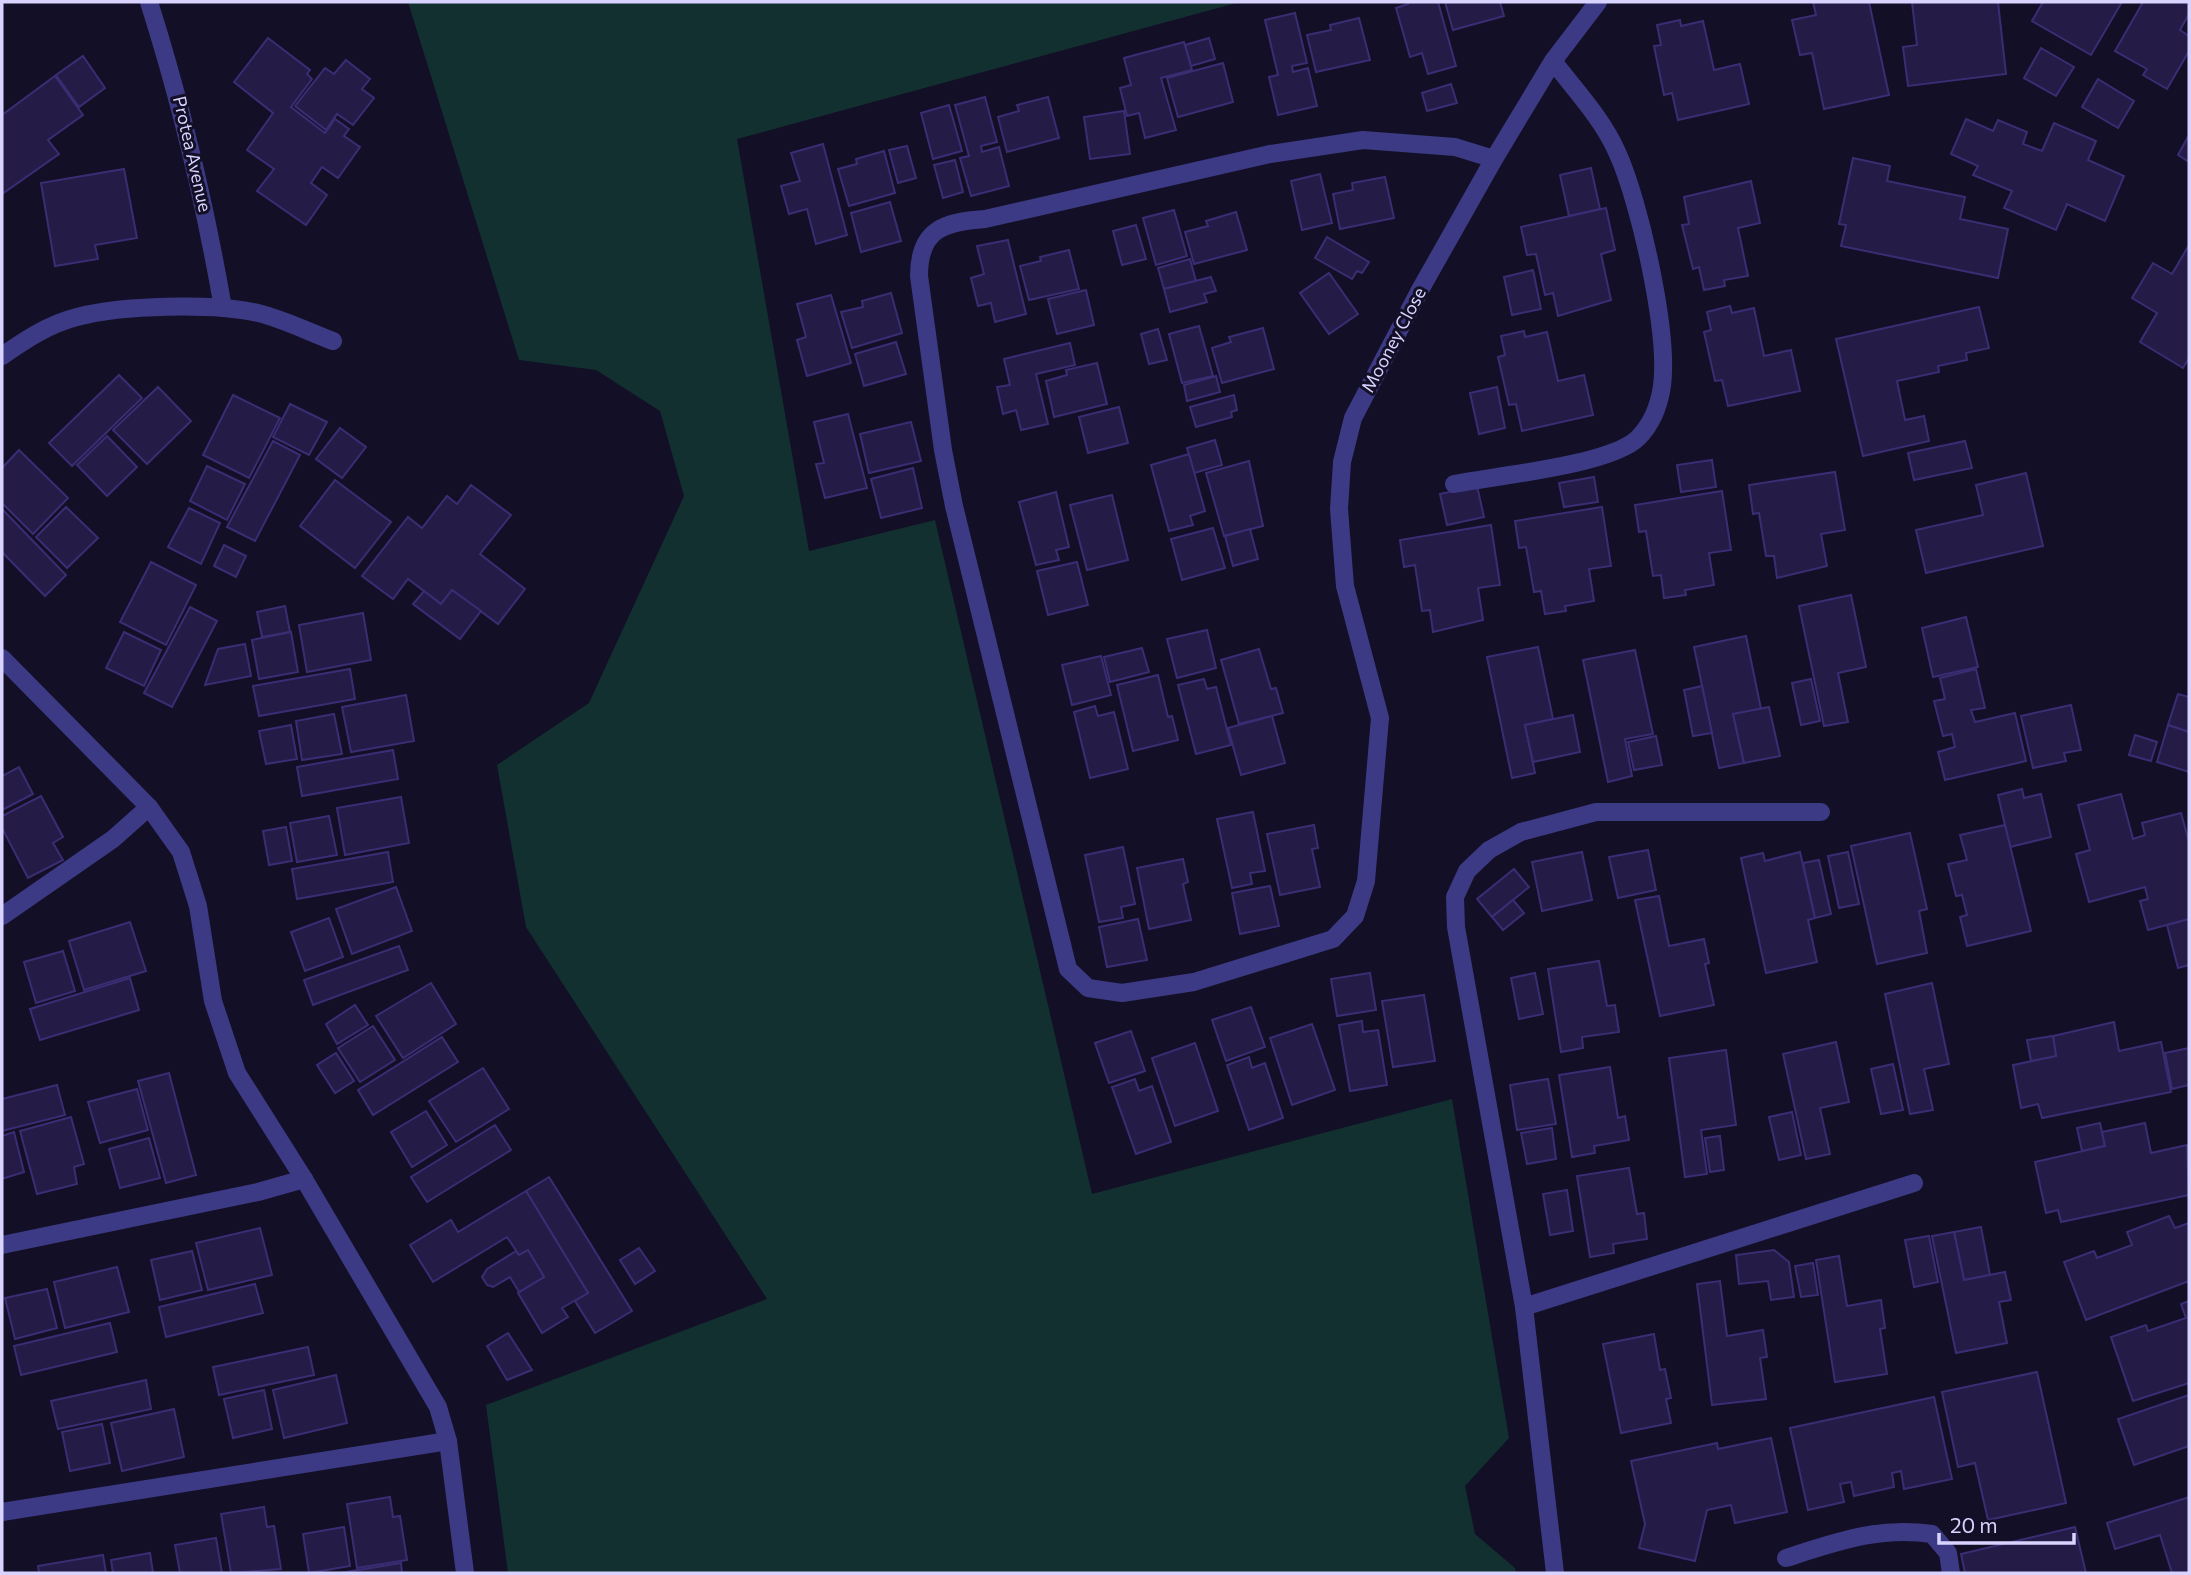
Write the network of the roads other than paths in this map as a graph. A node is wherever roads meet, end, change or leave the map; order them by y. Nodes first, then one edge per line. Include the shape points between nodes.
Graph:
1 (149, 2) edge
2 (1598, 2) edge
3 (1553, 61) junction
4 (1494, 159) junction
5 (223, 308) junction
6 (333, 341) dead end
7 (2, 356) edge
8 (1454, 484) dead end
9 (2, 658) edge
10 (149, 807) junction
11 (1821, 812) dead end
12 (2, 916) edge
13 (304, 1179) junction
14 (1914, 1183) dead end
15 (2, 1245) edge
16 (1524, 1307) junction
17 (448, 1441) junction
18 (2, 1512) edge
19 (1786, 1558) dead end
20 (465, 1573) edge
21 (1555, 1573) edge
22 (1951, 1573) edge

1 - 5 street, Protea Avenue via 177,89
2 - 3 street, Mooney Close
3 - 4 street, Mooney Close
3 - 8 street via 1603,125 1630,187 1658,323 1660,395 1655,416 1637,440 1602,457
4 - 4 street, Mooney Close via 1374,376 1353,418 1342,462 1339,509 1345,586 1380,718 1366,881 1355,916 1333,939 1194,982 1122,993 1088,988 1068,969 954,506 919,256 930,237 948,222 985,219 1270,154 1363,140 1455,147
5 - 6 street via 259,313
5 - 7 street via 135,309 77,317 30,336
9 - 10 street
10 - 12 street via 113,839
10 - 13 street via 181,852 198,906 214,1000 237,1073
11 - 16 street via 1596,812 1521,832 1489,850 1466,871 1455,897 1456,927
13 - 15 street
13 - 17 street via 424,1379
14 - 16 street
16 - 21 street
17 - 18 street
17 - 20 street
19 - 22 street via 1864,1533 1904,1530 1932,1534 1948,1553

